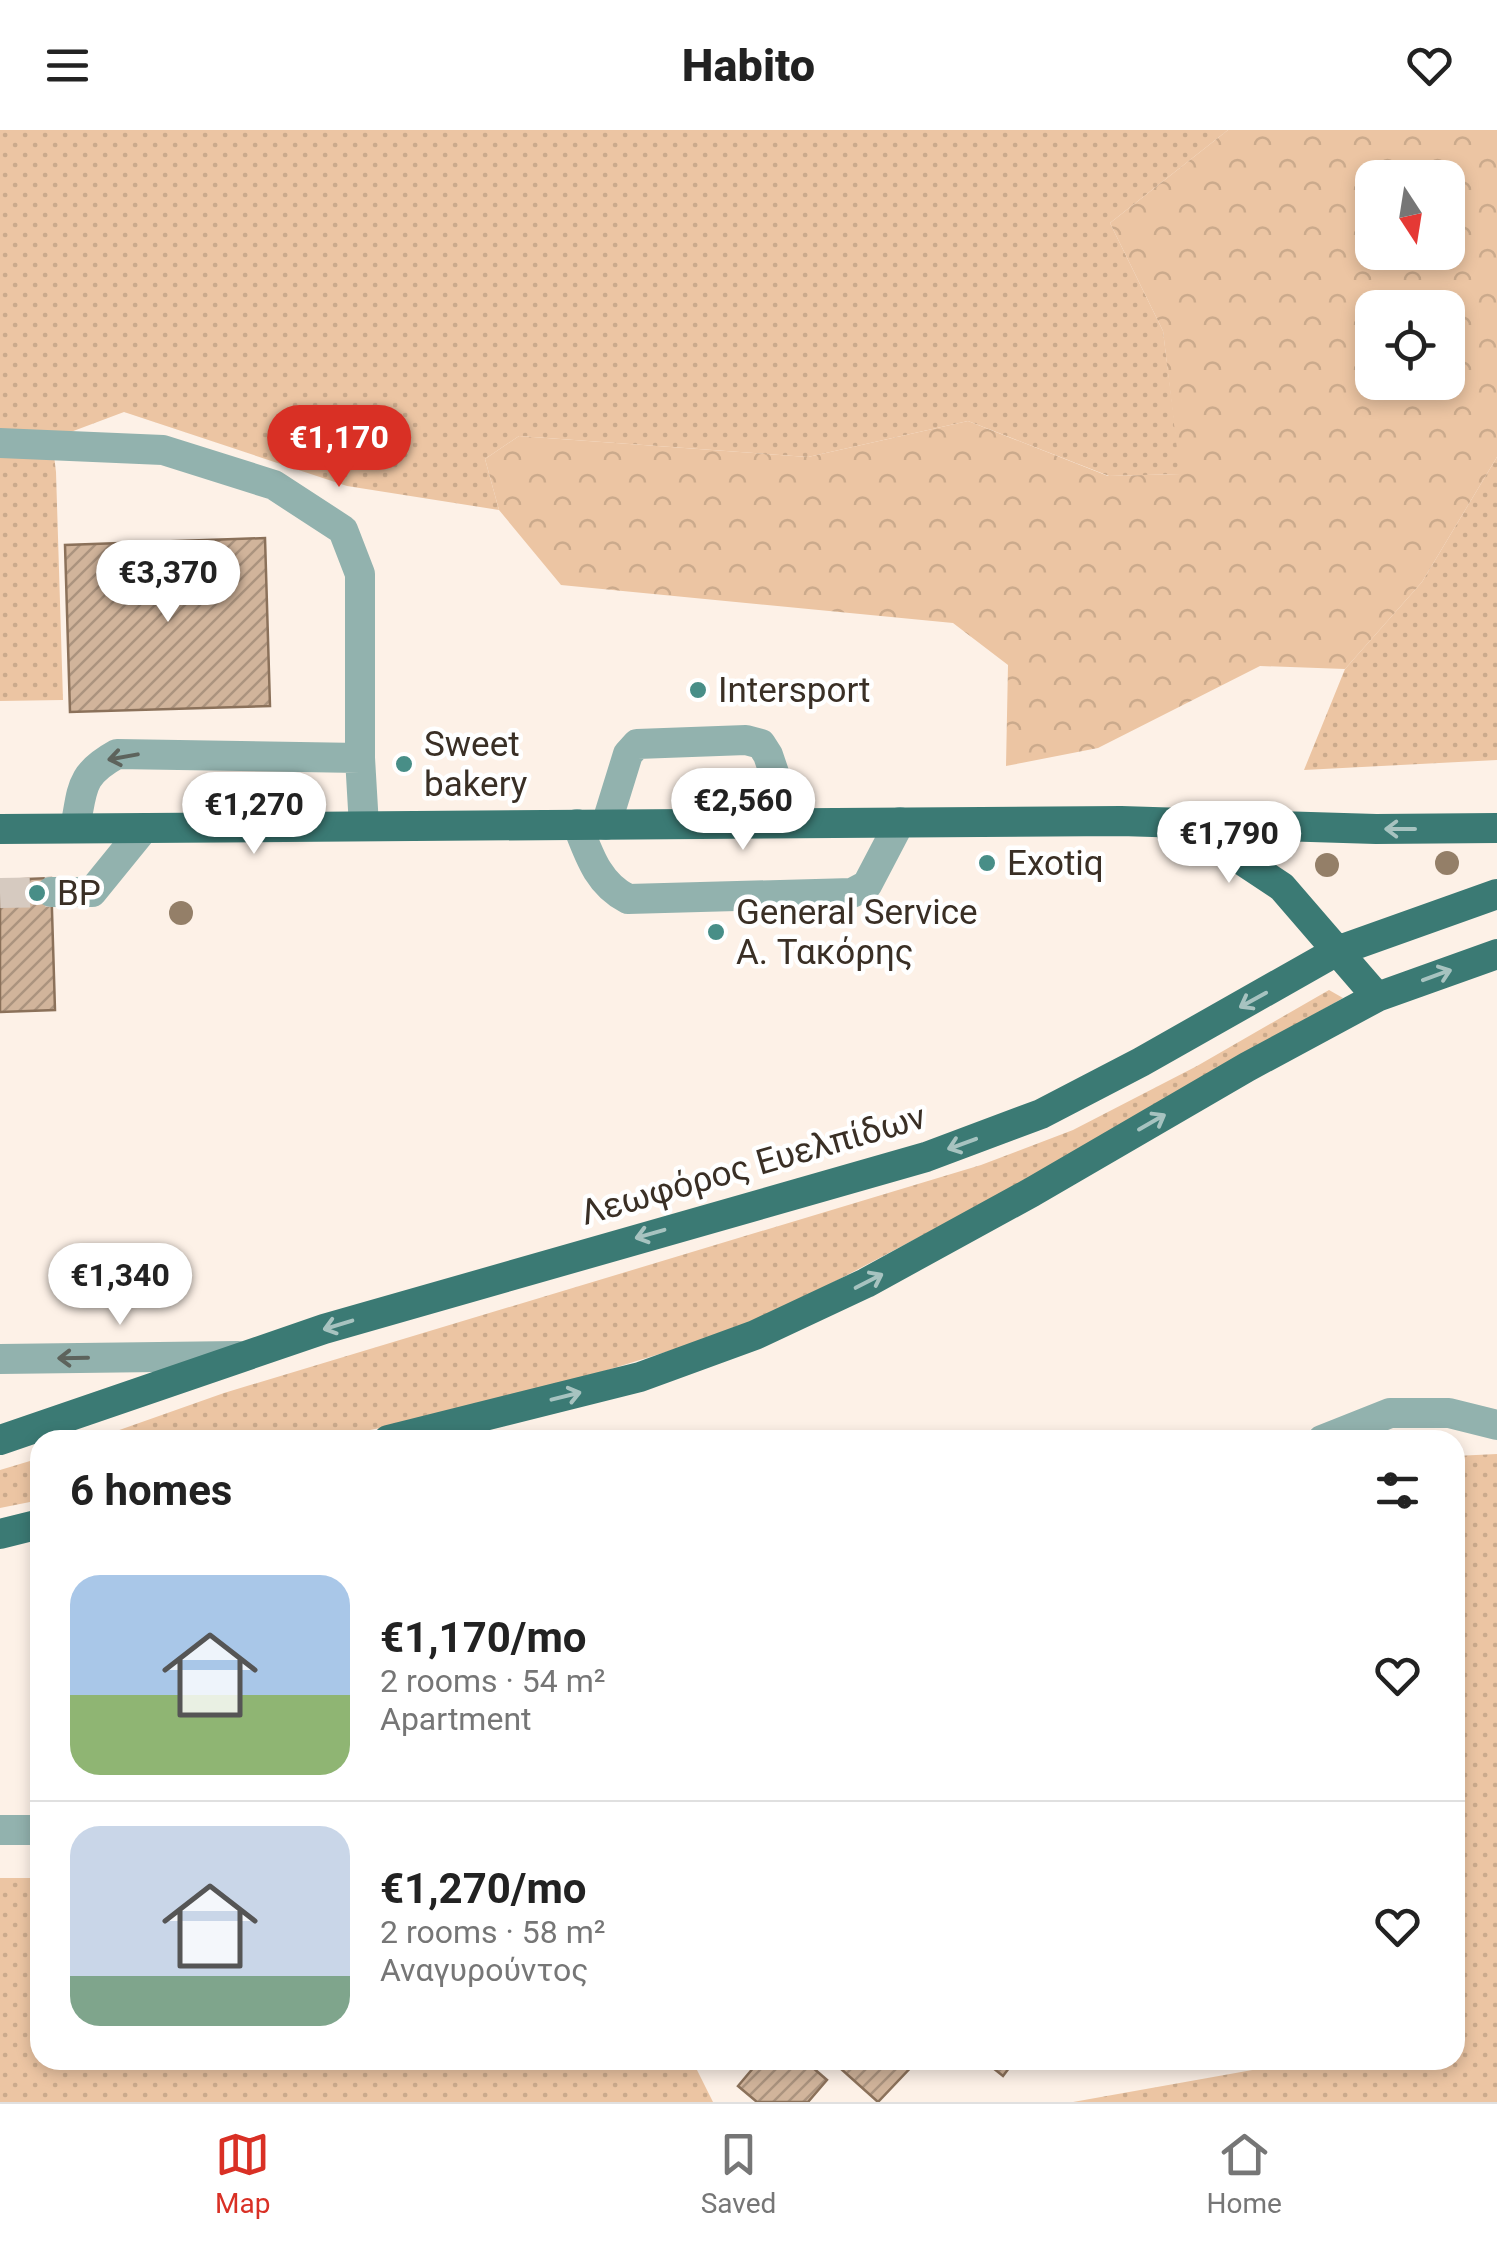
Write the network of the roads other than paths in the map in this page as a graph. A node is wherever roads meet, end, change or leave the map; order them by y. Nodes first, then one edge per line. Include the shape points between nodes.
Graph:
1 (0, 443) edge
2 (360, 758) junction
3 (1121, 821) junction
4 (900, 822) junction
5 (790, 823) junction
6 (592, 824) junction
7 (364, 826) junction
8 (74, 828) junction
9 (144, 828) junction
10 (1497, 828) edge
11 (0, 829) edge
12 (51, 892) tunnel mouth
13 (1497, 894) edge
14 (1337, 951) junction
15 (1497, 954) edge
16 (1377, 997) junction
17 (240, 1356) junction
18 (0, 1359) edge
19 (1497, 1425) edge
20 (429, 1430) edge
21 (1346, 1430) edge
22 (0, 1440) edge
23 (30, 1526) edge
24 (0, 1534) edge
25 (0, 1830) edge
26 (30, 1830) edge

1 - 2 street via 163,450 274,485 344,530 360,574
2 - 7 street
2 -> 8 street via 117,754 94,767
3 - 4 main road
10 -> 3 main road
3 - 14 main road via 1208,844 1260,869
4 - 5 main road
4 - 6 street via 867,886 852,893 628,900 610,890 593,865
5 - 6 main road
5 - 6 street via 768,755 761,744 746,740 636,744
6 - 7 main road
7 - 9 main road
8 - 9 main road
8 - 11 main road
9 - 12 street via 92,892
13 - 14 main road, Λεωφόρος Ευελπίδων
14 - 16 main road
14 -> 17 main road, Λεωφόρος Ευελπίδων via 1041,1114 942,1151
16 -> 15 main road
20 -> 16 main road via 640,1378 755,1335 866,1283
17 -> 18 street
17 - 22 main road, Λεωφόρος Ευελπίδων
19 - 21 street via 1448,1413 1390,1412
23 - 24 main road
25 - 26 street

